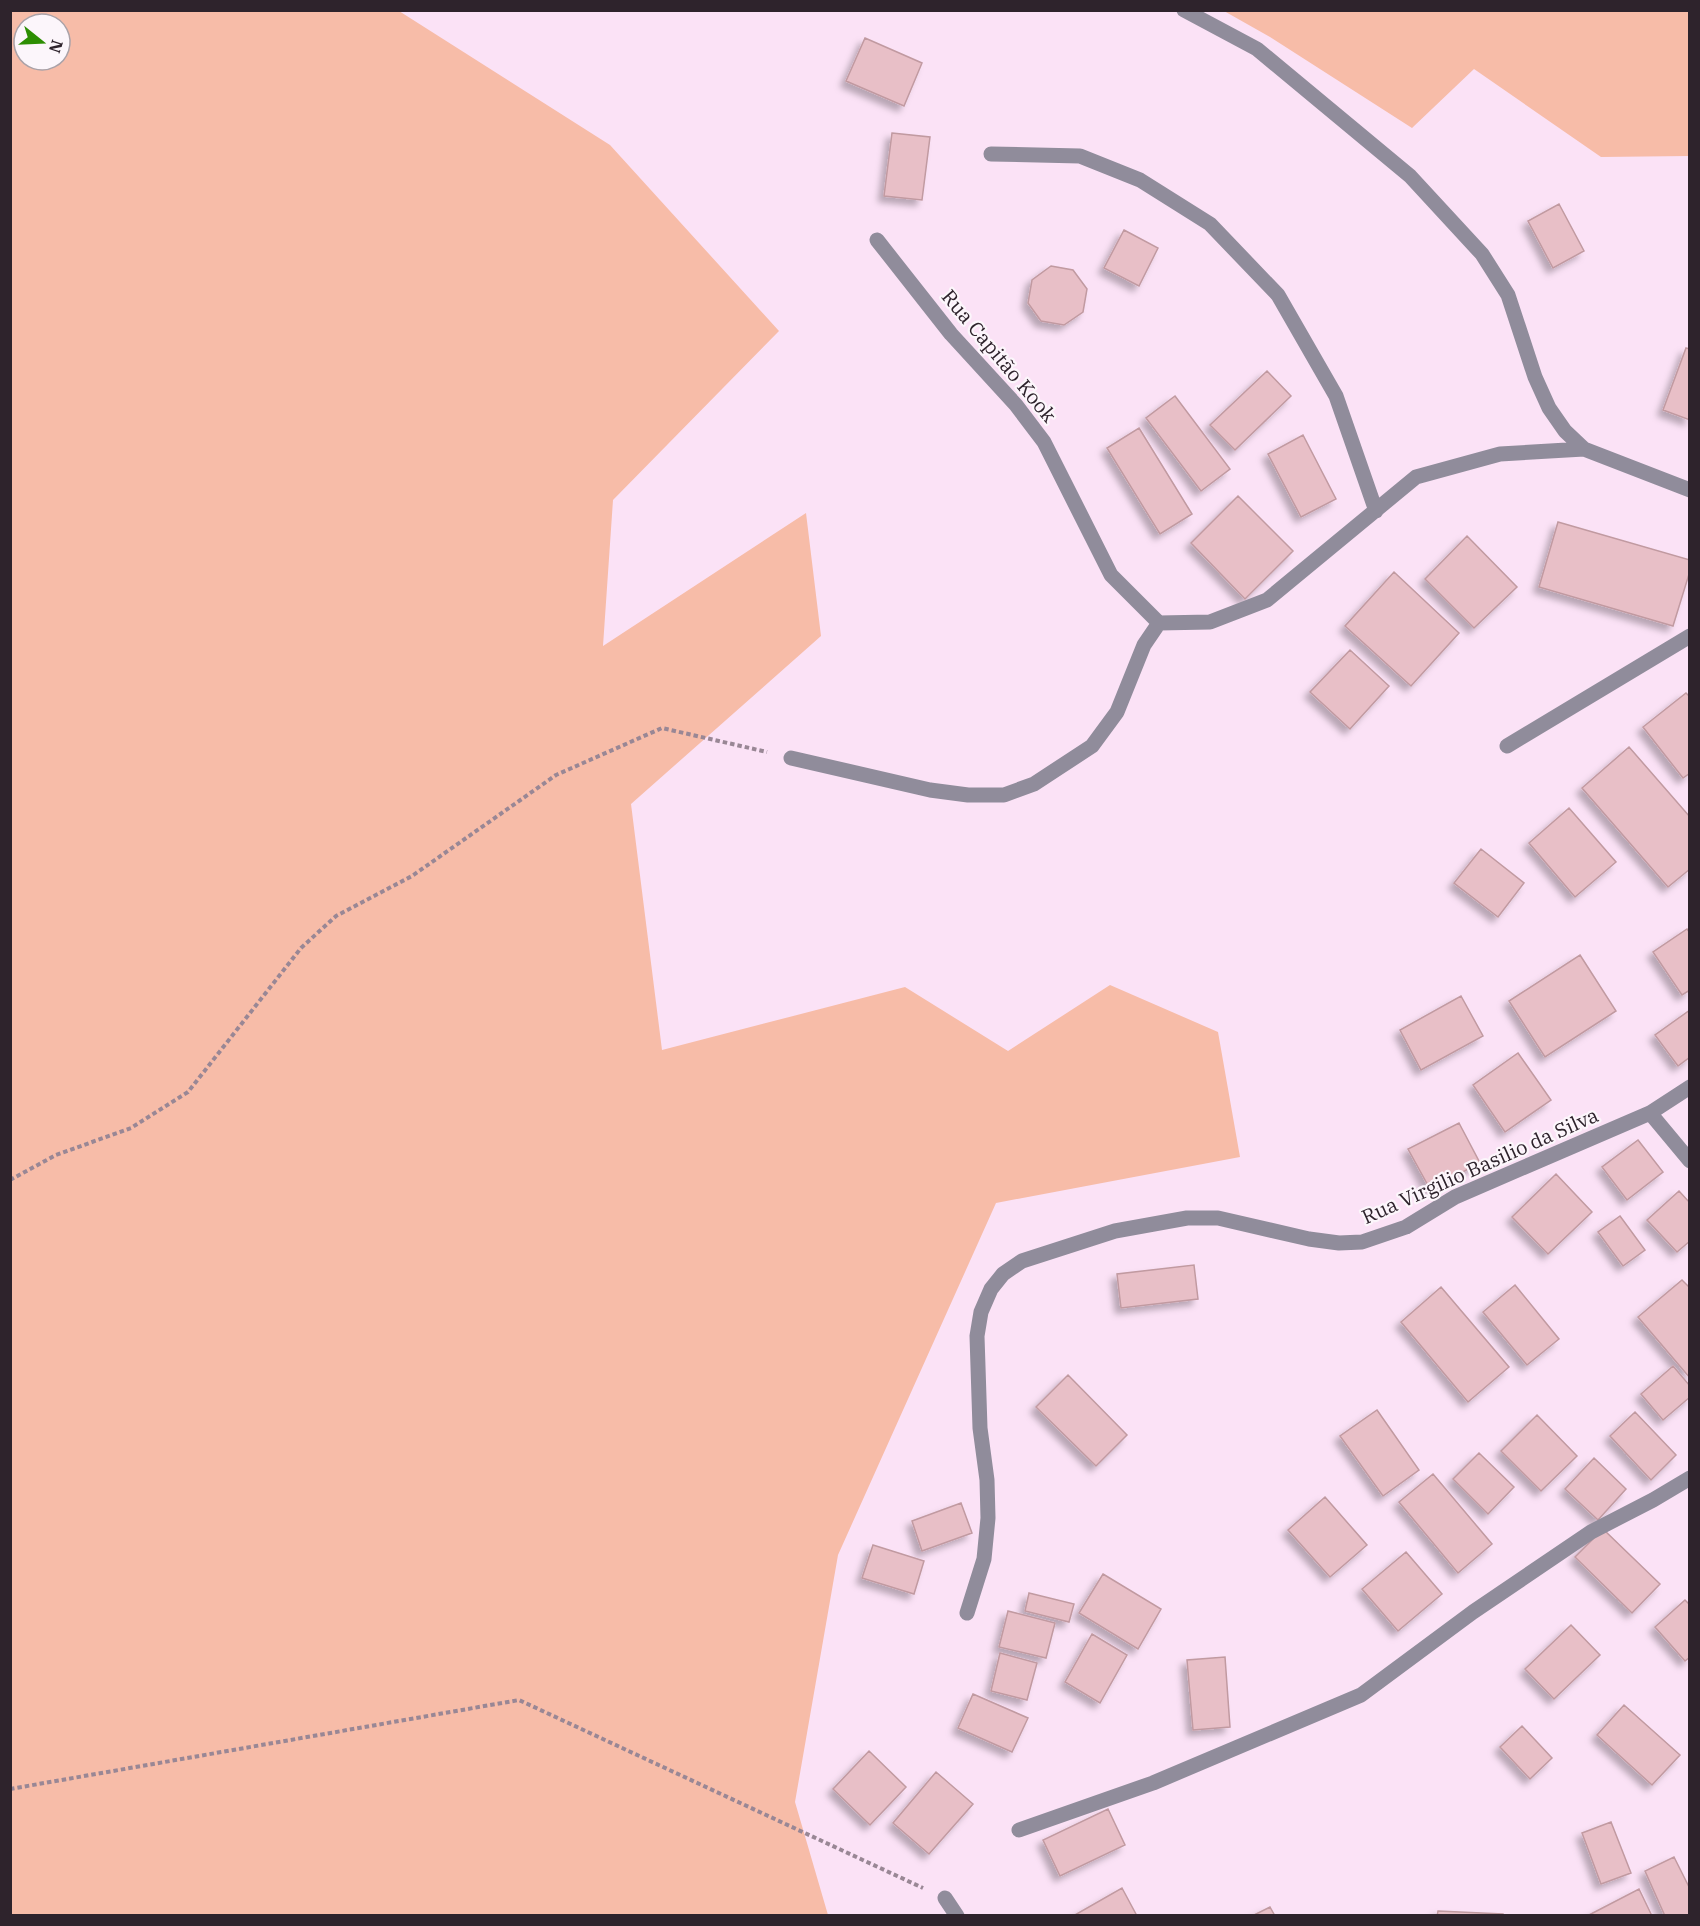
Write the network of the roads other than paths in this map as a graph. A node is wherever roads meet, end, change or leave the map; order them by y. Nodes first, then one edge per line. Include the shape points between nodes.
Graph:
1 (1184, 10) edge
2 (991, 154) dead end
3 (877, 240) dead end
4 (1584, 449) junction
5 (1689, 490) edge
6 (1376, 511) junction
7 (1160, 623) junction
8 (1689, 636) edge
9 (1507, 746) dead end
10 (791, 758) road end
11 (1689, 1087) edge
12 (1650, 1113) junction
13 (1689, 1161) edge
14 (1689, 1478) edge
15 (967, 1613) dead end
16 (1019, 1830) dead end
17 (945, 1898) road end
18 (957, 1916) edge

1 - 4 street via 1257,49 1410,176 1482,254 1508,295 1549,408 1565,432
2 - 6 street via 1080,156 1140,180 1210,224 1278,296 1336,396
3 - 7 street, Rua Capitão Kook via 1044,442 1111,575
4 - 5 street
4 - 6 street via 1500,454 1416,477
6 - 7 street via 1267,600 1210,622
7 - 10 street via 1144,645 1117,712 1092,746 1034,784 1004,795 930,790
8 - 9 street
11 - 12 street, Rua Virgilio Basilio da Silva
12 - 13 street
12 - 15 street, Rua Virgilio Basilio da Silva via 1455,1197 1406,1227 1362,1242 1329,1242 1218,1218 1186,1218 1115,1231 1022,1261 1003,1274 984,1304 977,1336 988,1518 984,1559
14 - 16 street via 1591,1532 1361,1695 1153,1783
17 - 18 street

